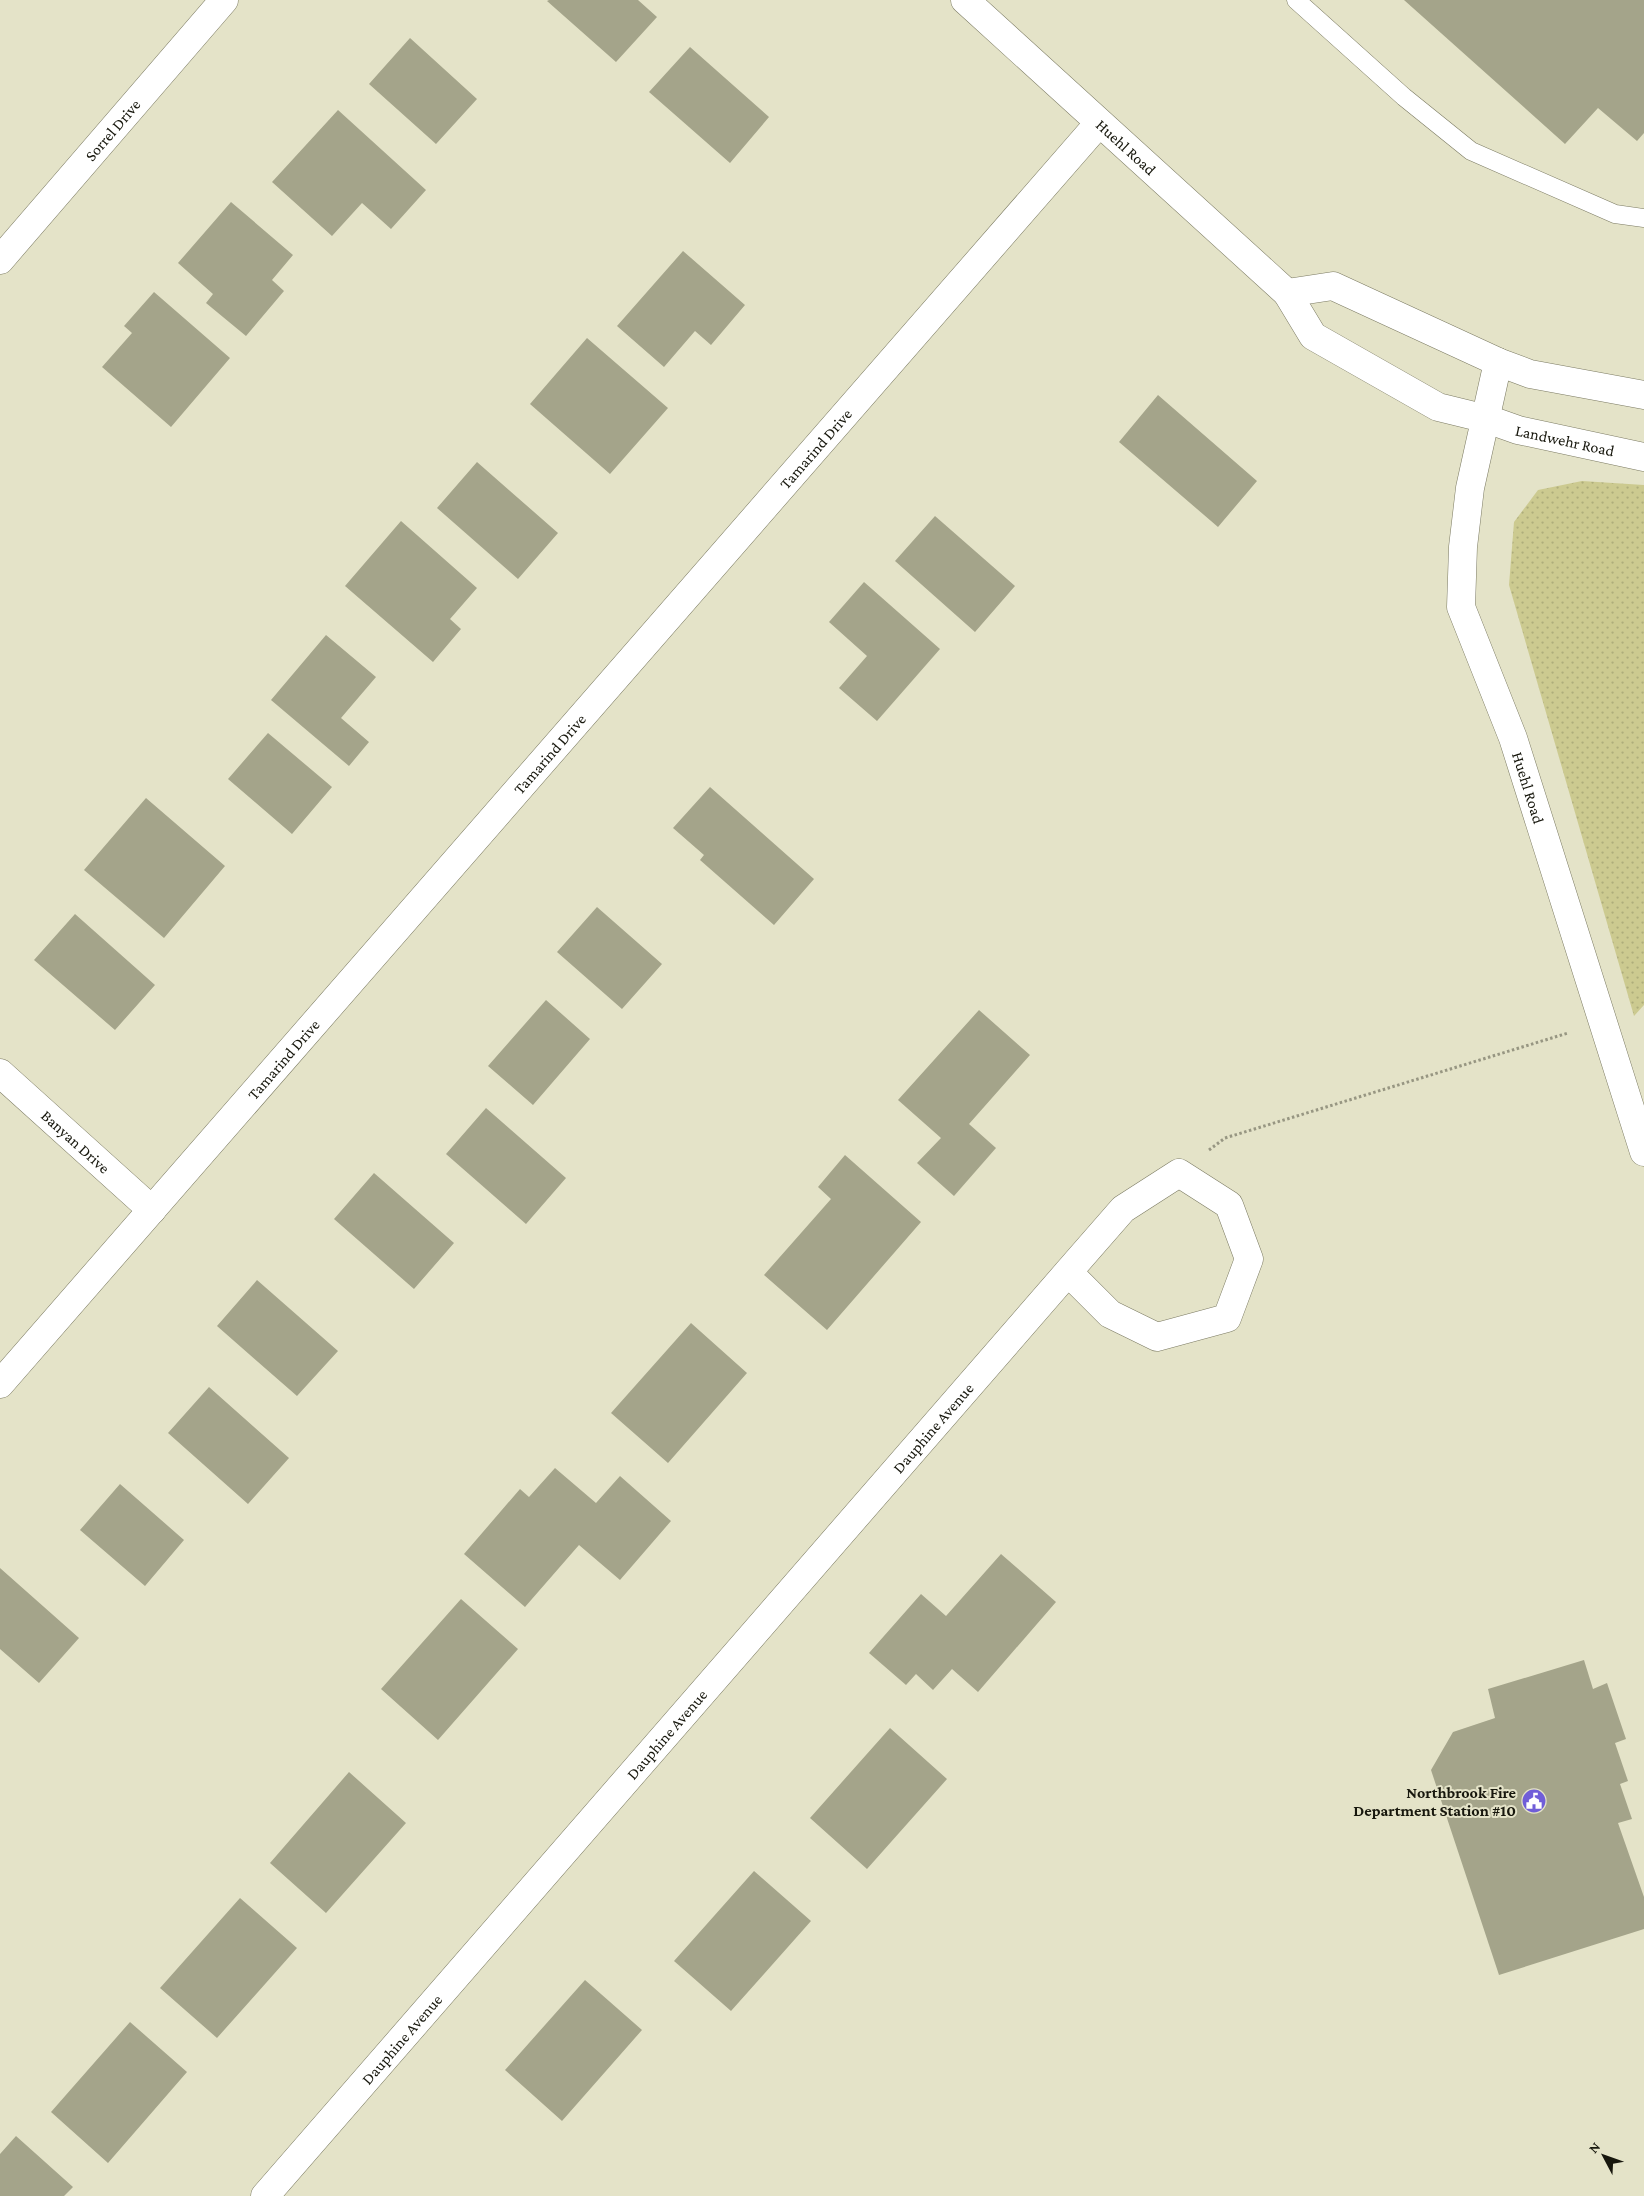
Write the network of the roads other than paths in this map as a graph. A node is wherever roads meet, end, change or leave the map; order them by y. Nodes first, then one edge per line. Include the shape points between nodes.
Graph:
1 (224, 0) edge
2 (965, 0) edge
3 (1296, 0) edge
4 (1099, 123) junction
5 (1644, 218) edge
6 (0, 260) edge
7 (1287, 293) junction
8 (1498, 362) junction
9 (1644, 395) edge
10 (1486, 419) junction
11 (1644, 457) edge
12 (0, 1072) edge
13 (1644, 1152) edge
14 (152, 1210) junction
15 (1068, 1272) junction
16 (0, 1384) edge
17 (265, 2196) edge

1 - 6 street, Sorrel Drive
2 - 4 street, Huehl Road
3 - 5 lane via 1404,97 1471,150 1615,214
4 - 7 street, Huehl Road
4 - 14 street, Tamarind Drive
7 - 8 street via 1332,286
7 - 10 street, Huehl Road via 1313,336 1438,407
8 - 9 street via 1530,374
8 - 10 street, Huehl Road
10 - 11 street, Landwehr Road via 1518,430
10 - 13 street, Huehl Road via 1470,488 1463,547 1461,607 1513,738
12 - 14 street, Banyan Drive
14 - 16 street, Tamarind Drive
15 - 15 street, Dauphine Avenue via 1123,1209 1179,1173 1229,1205 1249,1259 1227,1318 1157,1337 1110,1314
15 - 17 street, Dauphine Avenue

